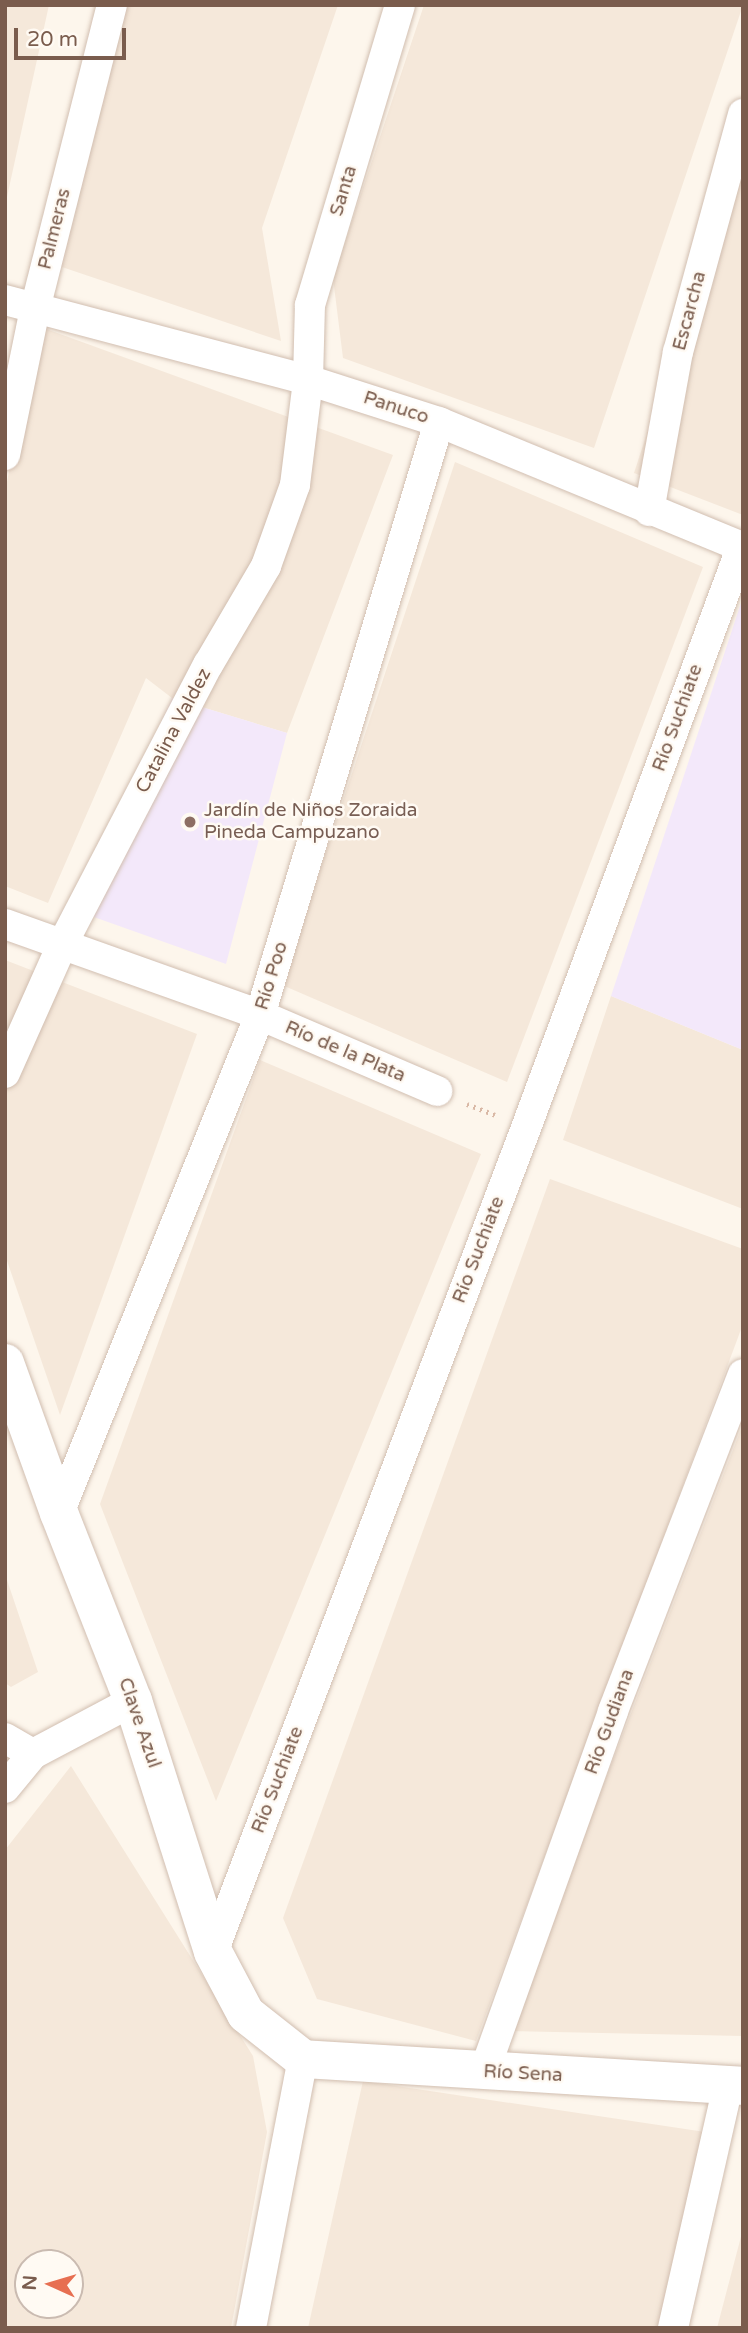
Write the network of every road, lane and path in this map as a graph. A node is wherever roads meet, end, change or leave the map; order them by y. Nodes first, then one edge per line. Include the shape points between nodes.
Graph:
1 (112, 5) edge
2 (400, 5) edge
3 (743, 114) edge
4 (5, 300) edge
5 (35, 309) junction
6 (308, 380) junction
7 (439, 422) junction
8 (5, 454) edge
9 (649, 511) junction
10 (742, 547) edge
11 (5, 924) edge
12 (63, 943) junction
13 (260, 1015) junction
14 (5, 1073) edge
15 (437, 1091) joint
16 (526, 1128) junction
17 (5, 1363) edge
18 (743, 1374) edge
19 (59, 1513) junction
20 (133, 1700) junction
21 (5, 1738) edge
22 (33, 1754) junction
23 (5, 1787) edge
24 (213, 1951) junction
25 (303, 2059) junction
26 (484, 2072) junction
27 (735, 2086) edge
28 (251, 2328) edge
29 (673, 2328) edge

1 - 5 street, Palmeras
2 - 6 street, Santa via 310,305
3 - 9 street, Escarcha via 678,352
4 - 5 street, Panuco
5 - 6 street, Panuco
5 - 8 street, Palmeras
6 - 7 street, Panuco
6 - 12 street, Catalina Valdez via 295,485 266,566 208,666
7 - 9 street, Panuco
7 - 13 street, Río Poo
9 - 10 street, Panuco
10 - 16 street, Río Suchiate
11 - 12 street, Río de la Plata
12 - 13 street, Río de la Plata
12 - 14 street, Catalina Valdez
13 - 15 street, Río de la Plata
13 - 19 street, Río Poo
15 - 16 path
16 - 24 street, Río Suchiate
17 - 19 main road, Clave Azul
18 - 26 street, Río Gudiana via 612,1711
19 - 20 main road, Clave Azul
20 - 22 street
20 - 24 main road, Clave Azul
21 - 22 street
22 - 23 street
24 - 25 main road, Clave Azul via 246,2014
25 - 26 main road, Río Sena
25 - 28 street
26 - 27 main road, Río Sena
27 - 29 street

